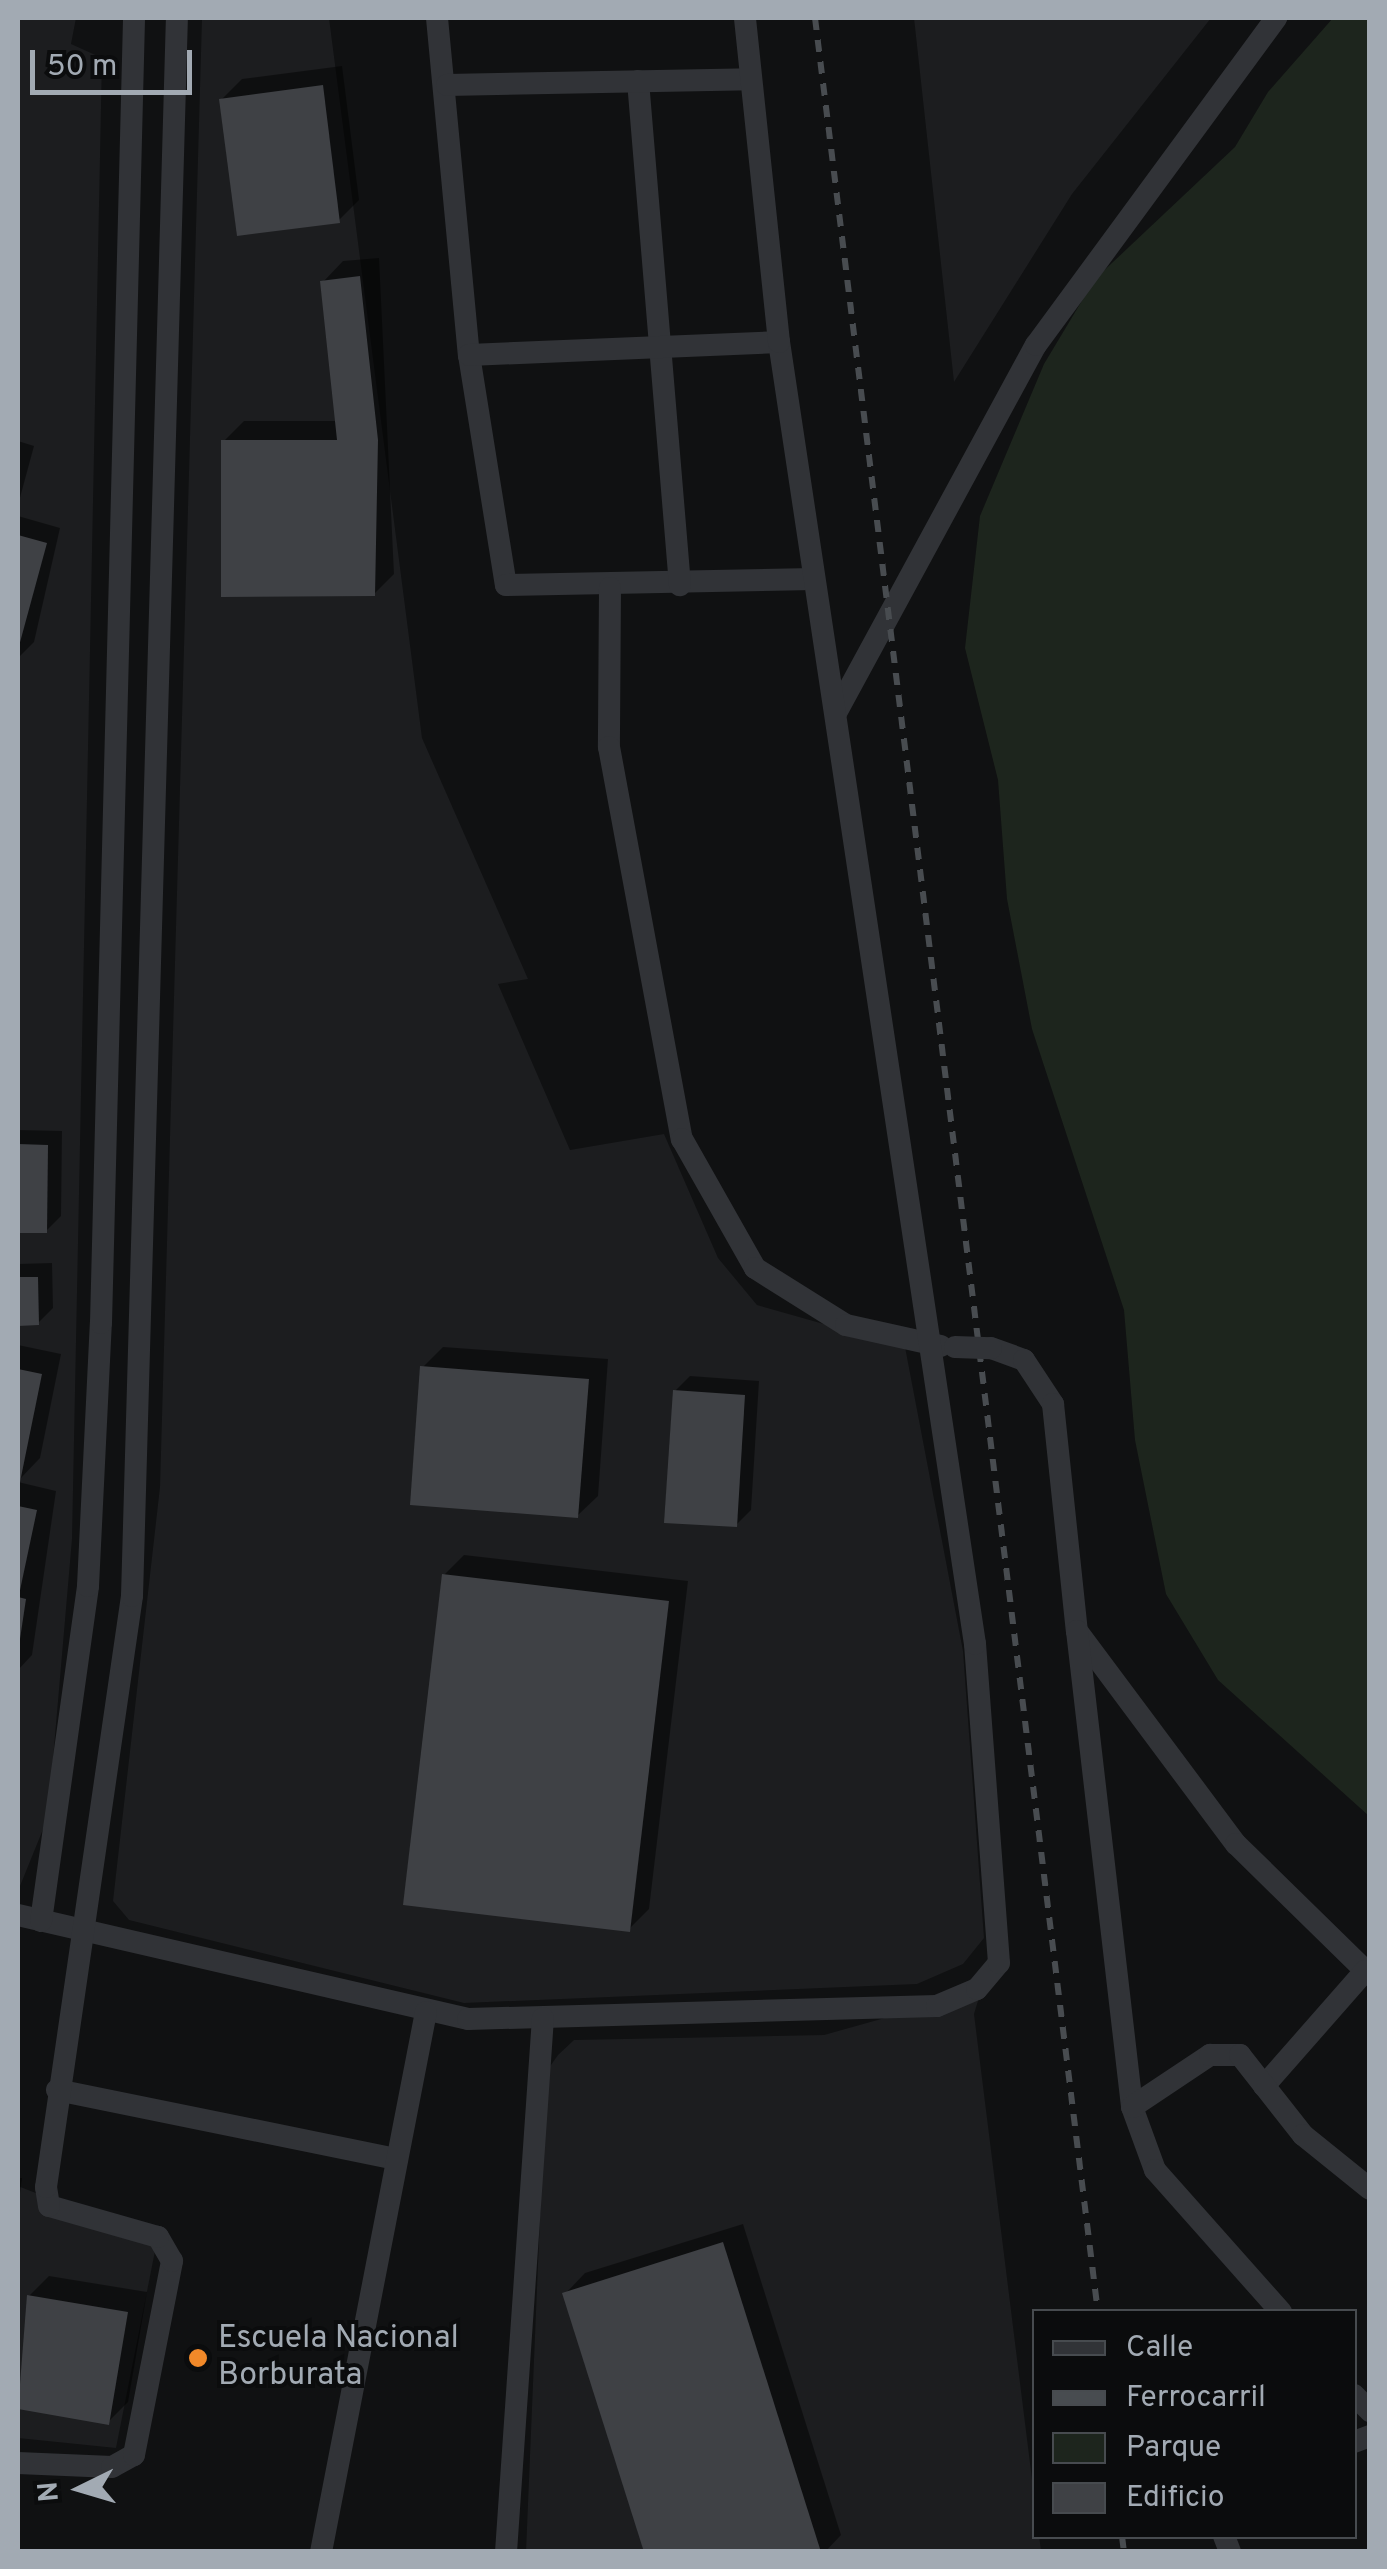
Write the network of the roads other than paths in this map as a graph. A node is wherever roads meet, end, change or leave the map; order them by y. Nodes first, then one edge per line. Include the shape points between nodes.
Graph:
1 (134, 18) edge
2 (177, 18) edge
3 (437, 18) edge
4 (745, 18) edge
5 (1276, 18) edge
6 (752, 79) junction
7 (638, 81) junction
8 (447, 85) junction
9 (168, 268) junction
10 (128, 273) junction
11 (778, 342) junction
12 (662, 347) junction
13 (470, 355) junction
14 (814, 579) junction
15 (680, 585) junction
16 (610, 588) junction
17 (160, 661) junction
18 (118, 662) junction
19 (836, 713) junction
20 (115, 742) junction
21 (158, 743) junction
22 (105, 1146) junction
23 (150, 1149) junction
24 (928, 1345) junction
25 (88, 1586) junction
26 (132, 1596) junction
27 (1076, 1631) junction
28 (18, 1915) edge
29 (41, 1921) junction
30 (90, 1936) junction
31 (1367, 1973) edge
32 (426, 2012) junction
33 (543, 2018) junction
34 (1264, 2086) junction
35 (57, 2090) junction
36 (1132, 2107) junction
37 (397, 2158) junction
38 (1370, 2189) edge
39 (1278, 2309) edge
40 (18, 2463) edge
41 (321, 2552) edge
42 (506, 2552) edge

1 - 10 street
2 - 9 street
3 - 8 street
4 - 6 street
5 - 19 street via 1036,344
6 - 7 street
6 - 11 street
7 - 8 street
7 - 12 street
8 - 13 street
9 - 10 street
9 - 17 street
10 - 18 street
11 - 12 street
11 - 14 street
12 - 13 street
12 - 15 street
13 - 16 street via 499,573 517,589
14 - 15 street
14 - 19 street
15 - 16 street
16 - 24 street via 609,747 682,1139 756,1268 846,1325
17 - 18 street
17 - 21 street
18 - 20 street
19 - 24 street
20 - 21 street
20 - 22 street
21 - 23 street
22 - 23 street
22 - 25 street
23 - 26 street
24 - 27 street, bridge via 992,1348 1024,1360 1053,1404
24 - 33 street via 976,1644 999,1963 977,1989 937,2006
25 - 26 street
25 - 29 street
26 - 30 street
27 - 31 street via 1236,1844
27 - 36 street
28 - 29 street
29 - 30 street
30 - 32 street
30 - 35 street
31 - 34 street
32 - 33 street
32 - 37 street
33 - 42 street
34 - 36 street via 1240,2055 1224,2052
34 - 38 street via 1303,2135
35 - 37 street
35 - 40 street via 49,2206 158,2238 172,2261 134,2455 112,2467
36 - 39 street via 1156,2170
37 - 41 street

